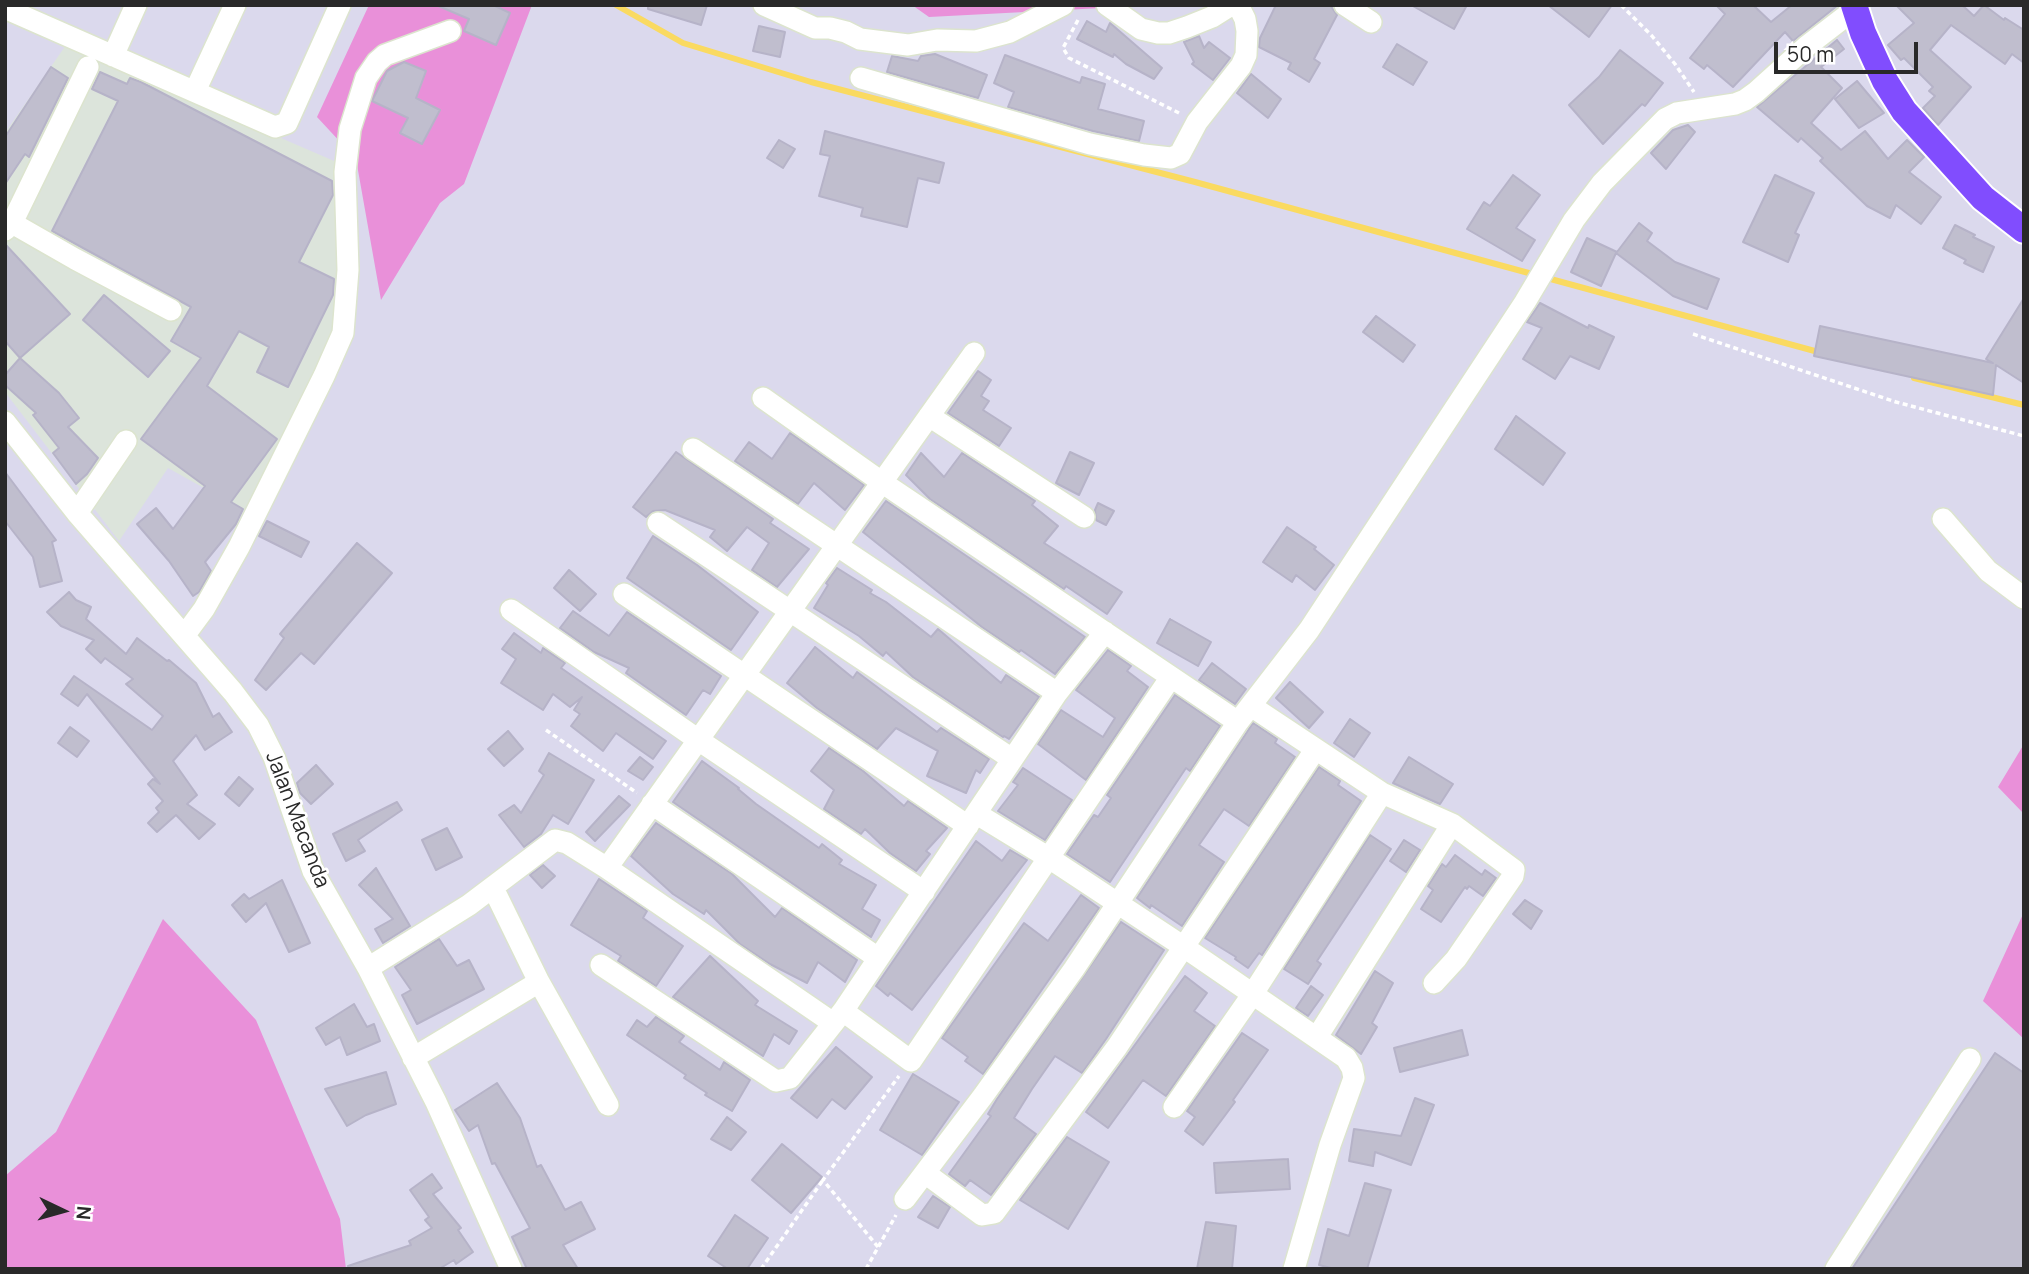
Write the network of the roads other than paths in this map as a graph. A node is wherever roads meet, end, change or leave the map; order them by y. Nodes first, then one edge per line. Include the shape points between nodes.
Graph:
1 (136, 5) edge
2 (236, 5) edge
3 (340, 5) edge
4 (764, 5) edge
5 (1063, 5) edge
6 (1107, 5) edge
7 (1231, 5) edge
8 (1238, 5) edge
9 (1345, 5) edge
10 (1855, 7) edge
11 (9, 11) edge
12 (1371, 22) dead end
13 (450, 31) dead end
14 (113, 57) junction
15 (89, 67) dead end
16 (861, 78) dead end
17 (195, 91) junction
18 (9, 226) edge
19 (2024, 230) edge
20 (171, 310) dead end
21 (974, 353) dead end
22 (763, 398) dead end
23 (929, 416) junction
24 (5, 422) edge
25 (125, 441) dead end
26 (693, 449) dead end
27 (883, 483) junction
28 (77, 513) junction
29 (1084, 517) dead end
30 (1943, 519) dead end
31 (658, 523) dead end
32 (838, 547) junction
33 (624, 594) dead end
34 (2024, 598) edge
35 (511, 610) dead end
36 (792, 611) junction
37 (1105, 632) junction
38 (184, 636) junction
39 (743, 674) junction
40 (1171, 677) junction
41 (1057, 693) junction
42 (1245, 714) junction
43 (697, 739) junction
44 (1315, 750) junction
45 (1012, 759) junction
46 (1382, 793) junction
47 (652, 804) junction
48 (973, 820) junction
49 (1452, 824) junction
50 (1049, 858) junction
51 (607, 868) junction
52 (924, 892) junction
53 (497, 896) dead end
54 (1117, 904) junction
55 (1184, 947) junction
56 (878, 958) junction
57 (601, 965) dead end
58 (368, 968) junction
59 (539, 982) junction
60 (1434, 983) dead end
61 (1252, 995) junction
62 (838, 1017) junction
63 (1317, 1037) junction
64 (413, 1058) junction
65 (1970, 1059) dead end
66 (608, 1105) dead end
67 (1174, 1107) dead end
68 (925, 1173) junction
69 (905, 1199) road end
70 (510, 1269) edge
71 (1294, 1269) edge
72 (1836, 1269) edge

1 - 14 street
2 - 17 street
3 - 17 street via 283,126 275,127
4 - 5 street via 815,27 908,45 988,38
6 - 7 street via 1141,29 1169,33
8 - 16 street via 1247,31 1241,66 1197,122 1180,154 1164,158 1090,144
9 - 12 street
10 - 19 main road via 1885,81 1904,111 1983,198
10 - 42 street via 1745,100 1665,119 1602,183 1316,620
11 - 14 street
13 - 38 street via 386,55 366,78 350,129 345,173 348,270 342,332 239,547
14 - 17 street
15 - 18 street
18 - 20 street
21 - 23 street
22 - 27 street
23 - 27 street
23 - 29 street
24 - 28 street, Jalan Macanda
25 - 28 street
26 - 32 street
27 - 32 street
27 - 37 street
28 - 38 street, Jalan Macanda
30 - 34 street via 1988,571
31 - 36 street
32 - 36 street
32 - 41 street
33 - 39 street
35 - 43 street
36 - 39 street
36 - 45 street
37 - 40 street
37 - 41 street
38 - 58 street, Jalan Macanda via 258,725 274,757 313,871
39 - 43 street
39 - 48 street
40 - 42 street
40 - 50 street
41 - 45 street
42 - 44 street
42 - 54 street
43 - 47 street
43 - 52 street
44 - 46 street
44 - 55 street
45 - 48 street
46 - 49 street
46 - 61 street
47 - 51 street
47 - 56 street
48 - 50 street
48 - 52 street
49 - 60 street via 1515,872 1456,959
49 - 63 street
50 - 54 street
50 - 62 street via 911,1061
51 - 58 street via 567,843 551,841 470,905
51 - 62 street
52 - 56 street
53 - 59 street
54 - 55 street
54 - 68 street
55 - 61 street
55 - 68 street via 1117,1047 994,1213 982,1215
56 - 62 street
57 - 62 street via 776,1081 794,1075
58 - 64 street, Jalan Macanda
59 - 64 street
59 - 66 street
61 - 63 street
61 - 67 street
63 - 71 street via 1346,1058 1354,1078
64 - 70 street, Jalan Macanda
65 - 72 street
68 - 69 street

